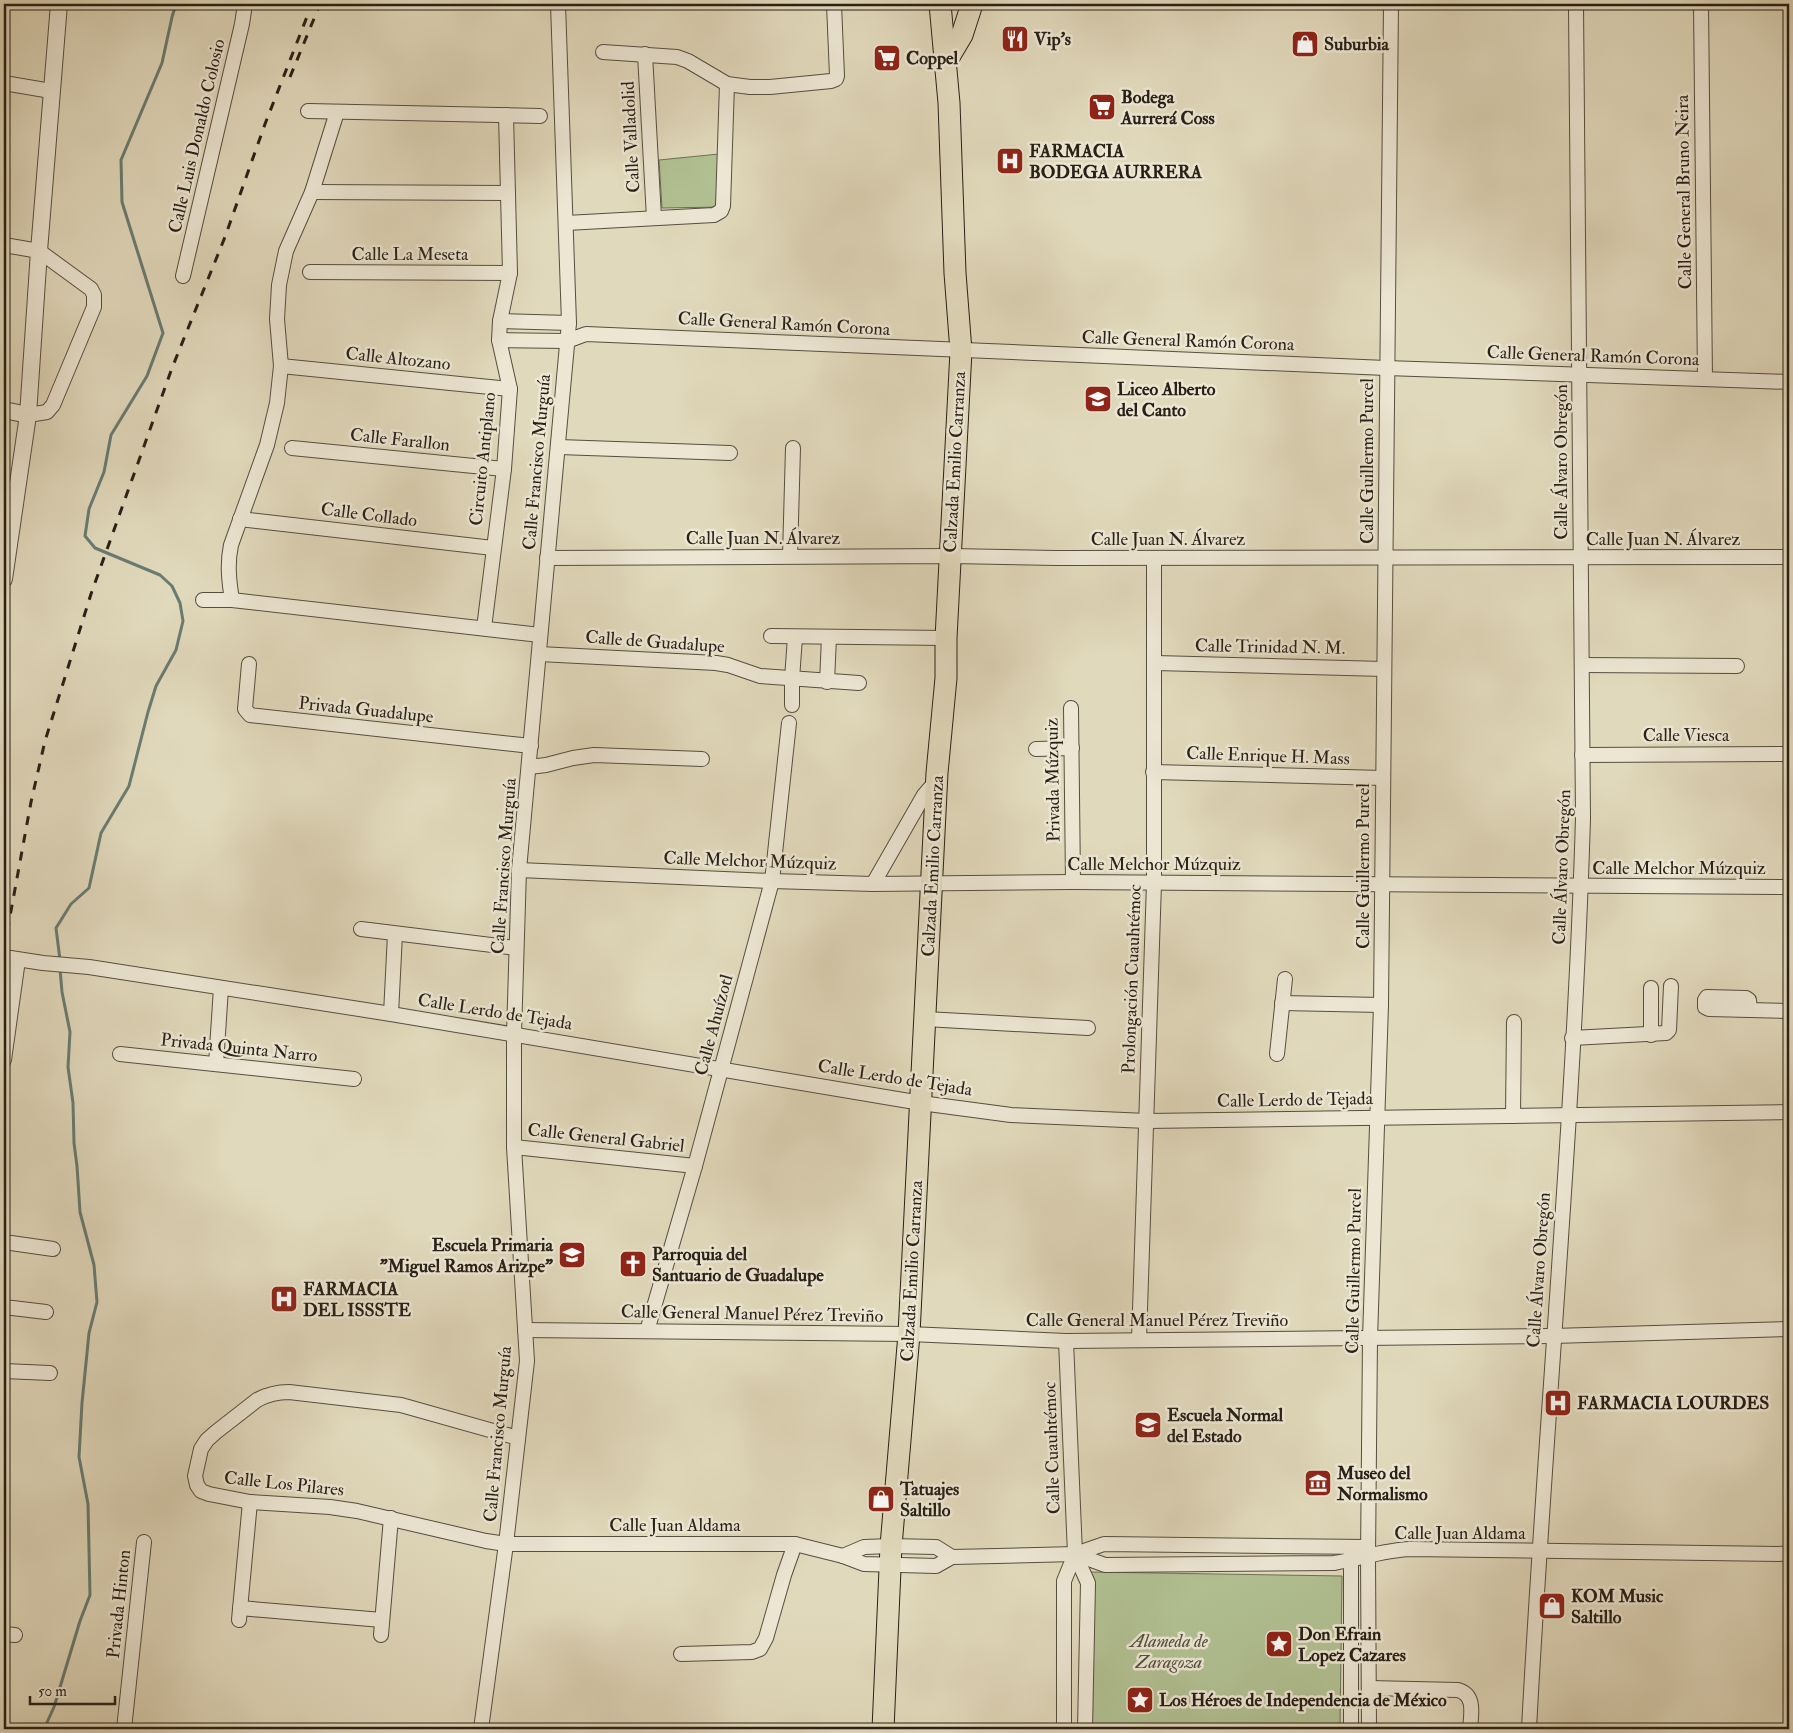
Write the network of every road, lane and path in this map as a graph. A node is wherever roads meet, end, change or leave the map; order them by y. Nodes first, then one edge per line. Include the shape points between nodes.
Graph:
1 (59, 4) edge
2 (245, 4) edge
3 (558, 4) edge
4 (834, 4) edge
5 (972, 4) edge
6 (985, 4) edge
7 (1391, 4) edge
8 (1576, 4) edge
9 (1701, 4) edge
10 (937, 6) edge
11 (962, 35) junction
12 (603, 52) dead end
13 (645, 54) junction
14 (946, 62) junction
15 (4, 83) edge
16 (727, 84) junction
17 (51, 91) junction
18 (308, 111) dead end
19 (337, 112) junction
20 (506, 115) junction
21 (540, 116) dead end
22 (312, 192) junction
23 (508, 192) junction
24 (654, 218) junction
25 (566, 223) junction
26 (4, 245) edge
27 (38, 251) junction
28 (310, 272) dead end
29 (510, 273) junction
30 (183, 276) dead end
31 (500, 321) junction
32 (569, 323) junction
33 (586, 334) junction
34 (499, 340) junction
35 (568, 341) junction
36 (961, 351) junction
37 (281, 366) junction
38 (1386, 368) junction
39 (1580, 375) junction
40 (1705, 379) junction
41 (1789, 382) edge
42 (510, 390) junction
43 (4, 410) edge
44 (28, 415) junction
45 (559, 447) junction
46 (292, 448) dead end
47 (793, 448) dead end
48 (730, 453) dead end
49 (504, 469) junction
50 (240, 519) junction
51 (493, 548) junction
52 (790, 556) junction
53 (951, 556) junction
54 (1580, 557) junction
55 (547, 558) junction
56 (1154, 558) junction
57 (1385, 558) junction
58 (1789, 558) edge
59 (4, 579) edge
60 (203, 600) dead end
61 (232, 600) junction
62 (484, 628) junction
63 (540, 635) junction
64 (771, 636) dead end
65 (795, 637) junction
66 (829, 637) junction
67 (946, 638) junction
68 (539, 654) junction
69 (1155, 663) junction
70 (249, 664) dead end
71 (1582, 665) junction
72 (1737, 666) dead end
73 (1384, 669) junction
74 (792, 679) junction
75 (827, 682) junction
76 (859, 683) dead end
77 (792, 705) dead end
78 (1071, 708) dead end
79 (789, 723) dead end
80 (531, 746) junction
81 (1072, 748) junction
82 (1036, 749) dead end
83 (1789, 754) edge
84 (1582, 755) junction
85 (702, 759) dead end
86 (529, 767) junction
87 (1153, 772) junction
88 (1383, 778) junction
89 (937, 779) junction
90 (519, 870) junction
91 (772, 881) junction
92 (1073, 882) junction
93 (1154, 882) junction
94 (933, 883) junction
95 (873, 884) junction
96 (1382, 884) junction
97 (1581, 886) junction
98 (1789, 887) edge
99 (361, 929) dead end
100 (395, 934) junction
101 (516, 948) junction
102 (4, 957) edge
103 (18, 960) junction
104 (1285, 980) dead end
105 (1671, 986) dead end
106 (221, 988) junction
107 (1651, 988) dead end
108 (1282, 1003) junction
109 (1381, 1005) junction
110 (1750, 1010) dead end
111 (1789, 1011) edge
112 (392, 1014) junction
113 (926, 1019) junction
114 (1514, 1022) dead end
115 (1088, 1028) dead end
116 (514, 1034) junction
117 (1651, 1035) junction
118 (1572, 1038) junction
119 (120, 1054) dead end
120 (1276, 1054) dead end
121 (4, 1060) edge
122 (216, 1064) junction
123 (721, 1068) junction
124 (354, 1079) dead end
125 (921, 1104) junction
126 (1789, 1112) edge
127 (1568, 1115) junction
128 (1513, 1116) junction
129 (1376, 1118) junction
130 (1147, 1121) junction
131 (514, 1147) junction
132 (695, 1166) junction
133 (4, 1242) edge
134 (52, 1249) dead end
135 (4, 1307) edge
136 (46, 1312) dead end
137 (1789, 1329) edge
138 (525, 1330) junction
139 (647, 1331) junction
140 (909, 1334) junction
141 (1553, 1336) junction
142 (1370, 1339) junction
143 (1139, 1340) junction
144 (1066, 1341) junction
145 (4, 1371) edge
146 (50, 1373) dead end
147 (518, 1438) junction
148 (250, 1502) junction
149 (391, 1518) junction
150 (144, 1542) dead end
151 (506, 1544) junction
152 (795, 1544) junction
153 (1368, 1552) junction
154 (1538, 1552) junction
155 (1075, 1554) junction
156 (1350, 1554) junction
157 (1789, 1554) edge
158 (891, 1555) junction
159 (382, 1620) junction
160 (381, 1635) dead end
161 (681, 1654) dead end
162 (1369, 1688) junction
163 (124, 1729) edge
164 (481, 1729) edge
165 (883, 1729) edge
166 (1064, 1729) edge
167 (1085, 1729) edge
168 (1350, 1729) edge
169 (1369, 1729) edge
170 (1470, 1729) edge
171 (1529, 1729) edge

1 - 17 street
2 - 30 street, Calle Luis Donaldo Colosio
3 - 25 street, Calle Francisco Murguía
4 - 16 street via 836,79 770,87
5 - 11 main road
6 - 11 main road
7 - 38 street, Calle Guillermo Purcel
8 - 39 street, Calle Álvaro Obregón
9 - 40 street, Calle General Bruno Neira
10 - 14 main road, Calzada Emilio Carranza
11 - 14 main road
12 - 13 street
13 - 16 street via 688,61
13 - 24 street, Calle Valladolid
14 - 36 main road, Calzada Emilio Carranza
15 - 17 street
16 - 24 street via 721,211 714,215
17 - 27 street
18 - 19 street
19 - 20 street
19 - 22 street
20 - 21 street
20 - 23 street, Circuito Antiplano
22 - 23 street
22 - 37 street via 286,251 279,285 277,320
23 - 29 street, Circuito Antiplano
24 - 25 street
25 - 32 street, Calle Francisco Murguía
26 - 27 street
27 - 44 street
27 - 44 street via 91,289 95,301 53,406 47,412
28 - 29 street, Calle La Meseta
29 - 31 street, Circuito Antiplano
31 - 32 street
31 - 34 street, Circuito Antiplano
32 - 33 street
32 - 35 street, Calle Francisco Murguía
33 - 35 street, Calle General Ramón Corona
33 - 36 street, Calle General Ramón Corona
34 - 35 street
34 - 42 street, Circuito Antiplano
35 - 45 street, Calle Francisco Murguía
36 - 38 street, Calle General Ramón Corona
36 - 53 main road, Calzada Emilio Carranza
37 - 42 street, Calle Altozano
37 - 50 street via 277,403 267,445
38 - 39 street, Calle General Ramón Corona
38 - 57 street, Calle Guillermo Purcel
39 - 40 street, Calle General Ramón Corona
39 - 54 street, Calle Álvaro Obregón
40 - 41 street, Calle General Ramón Corona
42 - 49 street, Circuito Antiplano
43 - 44 street
44 - 59 street
45 - 48 street
45 - 55 street, Calle Francisco Murguía
46 - 49 street, Calle Farallon
47 - 52 street
49 - 51 street, Circuito Antiplano
50 - 51 street, Calle Collado
50 - 61 street via 228,559
51 - 62 street, Circuito Antiplano
52 - 53 street, Calle Juan N. Álvarez
52 - 55 street, Calle Juan N. Álvarez
53 - 56 street, Calle Juan N. Álvarez
53 - 67 main road, Calzada Emilio Carranza
54 - 57 street, Calle Juan N. Álvarez
54 - 58 street, Calle Juan N. Álvarez
54 - 71 street, Calle Álvaro Obregón
55 - 63 street, Calle Francisco Murguía
56 - 57 street, Calle Juan N. Álvarez
56 - 69 street, Prolongación Cuauhtémoc
57 - 73 street, Calle Guillermo Purcel
60 - 61 street
61 - 62 street
62 - 63 street
63 - 68 street, Calle Francisco Murguía
64 - 65 street
65 - 66 street
65 - 74 street
66 - 67 street
66 - 75 street
67 - 89 main road, Calzada Emilio Carranza via 946,678
68 - 74 street, Calle de Guadalupe via 716,663 760,676
68 - 80 street, Calle Francisco Murguía
69 - 73 street, Calle Trinidad N. M.
69 - 87 street, Prolongación Cuauhtémoc
70 - 80 street, Privada Guadalupe via 245,708 250,715
71 - 72 street
71 - 84 street, Calle Álvaro Obregón
73 - 88 street, Calle Guillermo Purcel
74 - 75 street, Calle de Guadalupe
74 - 77 street
75 - 76 street, Calle de Guadalupe
78 - 81 street, Privada Múzquiz
79 - 91 street, Calle Ahuízotl
80 - 86 street, Calle Francisco Murguía
81 - 82 street
81 - 92 street, Privada Múzquiz
83 - 84 street, Calle Viesca
84 - 97 street, Calle Álvaro Obregón
85 - 86 street via 594,756
86 - 90 street, Calle Francisco Murguía
87 - 88 street, Calle Enrique H. Mass
87 - 93 street, Prolongación Cuauhtémoc
88 - 96 street, Calle Guillermo Purcel
89 - 94 main road, Calzada Emilio Carranza
89 - 95 street via 924,795
90 - 91 street, Calle Melchor Múzquiz
90 - 101 street, Calle Francisco Murguía
91 - 95 street, Calle Melchor Múzquiz
91 - 123 street, Calle Ahuízotl
92 - 93 street, Calle Melchor Múzquiz
92 - 94 street, Calle Melchor Múzquiz
93 - 96 street, Calle Melchor Múzquiz
93 - 130 street, Prolongación Cuauhtémoc
94 - 95 street, Calle Melchor Múzquiz
94 - 113 main road, Calzada Emilio Carranza
96 - 97 street, Calle Melchor Múzquiz
96 - 109 street, Calle Guillermo Purcel
97 - 98 street, Calle Melchor Múzquiz
97 - 118 street, Calle Álvaro Obregón
99 - 100 street
100 - 101 street
100 - 112 street
101 - 116 street, Calle Francisco Murguía
102 - 103 street, Calle Lerdo de Tejada
103 - 106 street, Calle Lerdo de Tejada via 89,967
103 - 121 street
104 - 108 street
105 - 117 street via 1669,1030 1664,1034
106 - 112 street, Calle Lerdo de Tejada
106 - 122 street
107 - 117 street
108 - 109 street
108 - 120 street
109 - 129 street, Calle Guillermo Purcel
110 - 111 street
112 - 116 street, Calle Lerdo de Tejada
113 - 115 street
113 - 125 main road, Calzada Emilio Carranza
114 - 128 street
116 - 123 street, Calle Lerdo de Tejada
116 - 131 street, Calle Francisco Murguía
117 - 118 street
118 - 127 street, Calle Álvaro Obregón
119 - 122 street, Privada Quinta Narro
122 - 124 street, Privada Quinta Narro
123 - 125 street, Calle Lerdo de Tejada
123 - 132 street, Calle Ahuízotl
125 - 130 street, Calle Lerdo de Tejada via 1012,1114
125 - 140 main road, Calzada Emilio Carranza
126 - 127 street, Calle Lerdo de Tejada
127 - 128 street, Calle Lerdo de Tejada
127 - 141 street, Calle Álvaro Obregón
128 - 129 street, Calle Lerdo de Tejada
129 - 130 street, Calle Lerdo de Tejada
129 - 142 street, Calle Guillermo Purcel
130 - 143 street, Prolongación Cuauhtémoc
131 - 132 street, Calle General Gabriel
131 - 138 street, Calle Francisco Murguía
132 - 139 street, Calle Ahuízotl
133 - 134 street
135 - 136 street
137 - 141 street, Calle General Manuel Pérez Treviño
138 - 139 street, Calle General Manuel Pérez Treviño
138 - 147 street, Calle Francisco Murguía via 527,1361
139 - 140 street, Calle General Manuel Pérez Treviño
140 - 144 street, Calle General Manuel Pérez Treviño
140 - 158 main road, Calzada Emilio Carranza
141 - 142 street, Calle General Manuel Pérez Treviño
141 - 154 street, Calle Álvaro Obregón
142 - 143 street, Calle General Manuel Pérez Treviño
142 - 153 street, Calle Guillermo Purcel
143 - 144 street, Calle General Manuel Pérez Treviño
144 - 155 street, Calle Cuauhtémoc
145 - 146 street
147 - 148 street, Calle Los Pilares via 401,1404 289,1392 267,1394 207,1440 201,1449 195,1476 200,1491
147 - 151 street, Calle Francisco Murguía
148 - 149 street, Calle Los Pilares via 330,1507
148 - 159 street via 239,1614
149 - 151 street, Calle Los Pilares
149 - 159 street
150 - 163 street, Privada Hinton
151 - 152 street, Calle Juan Aldama
151 - 164 street, Calle Francisco Murguía
152 - 158 street, Calle Juan Aldama via 843,1556 864,1547
152 - 161 street via 760,1649
153 - 154 street, Calle Juan Aldama via 1396,1549
153 - 156 street, Calle Juan Aldama
153 - 162 street, Calle Guillermo Purcel
154 - 157 street, Calle Juan Aldama
154 - 171 street, Calle Álvaro Obregón
155 - 156 street, Calle Juan Aldama via 1104,1544
155 - 156 street, Calle Juan Aldama via 1105,1565 1334,1563
155 - 158 street, Calle Juan Aldama via 952,1557 936,1548
155 - 166 street, Calle Cuauhtémoc via 1064,1581
155 - 167 street, Calle Cuauhtémoc via 1088,1583
156 - 168 street
158 - 165 main road, Calzada Emilio Carranza
159 - 160 street
162 - 169 street, Calle Guillermo Purcel
162 - 170 street via 1463,1691 1471,1704

